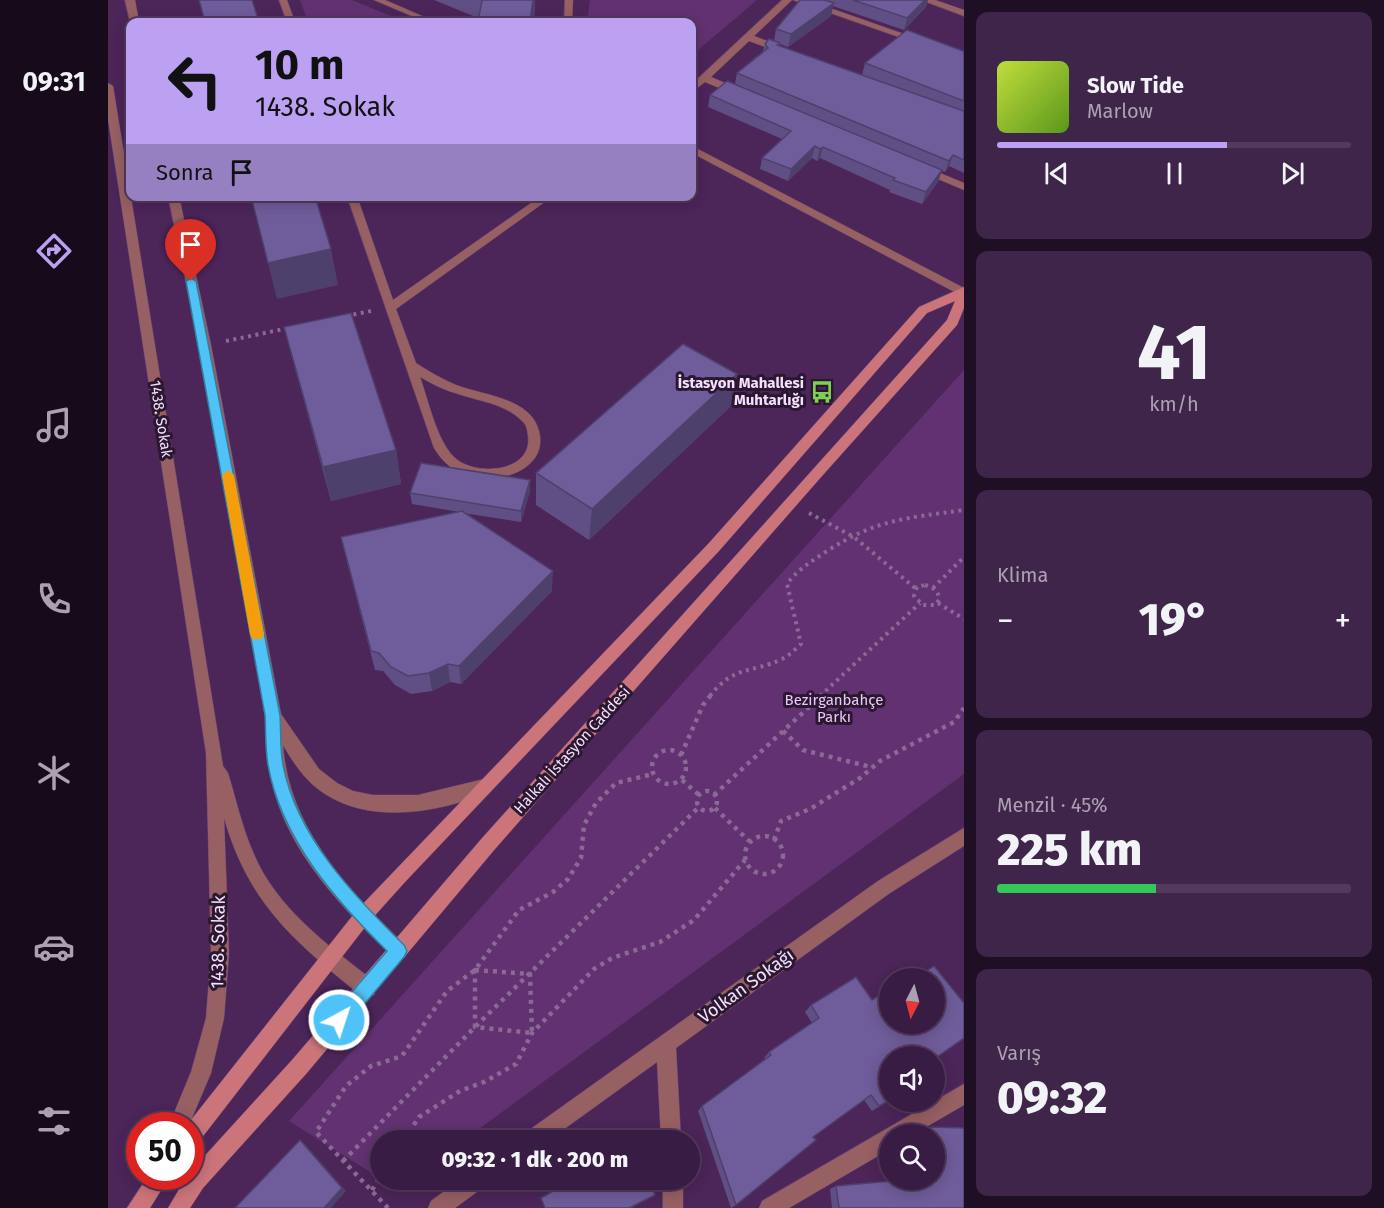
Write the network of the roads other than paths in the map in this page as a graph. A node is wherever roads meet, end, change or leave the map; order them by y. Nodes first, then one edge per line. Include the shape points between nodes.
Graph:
1 (130, 0) edge
2 (283, 0) edge
3 (378, 0) edge
4 (569, 0) edge
5 (787, 0) edge
6 (798, 0) edge
7 (926, 0) edge
8 (964, 13) edge
9 (134, 18) edge
10 (290, 18) edge
11 (422, 18) edge
12 (568, 18) edge
13 (747, 37) junction
14 (931, 45) edge
15 (791, 53) edge
16 (704, 78) junction
17 (696, 85) edge
18 (108, 86) edge
19 (747, 96) edge
20 (112, 139) edge
21 (696, 151) edge
22 (909, 164) edge
23 (964, 187) edge
24 (174, 201) edge
25 (353, 201) edge
26 (541, 201) edge
27 (964, 292) edge
28 (391, 307) junction
29 (411, 366) junction
30 (273, 715) junction
31 (214, 753) junction
32 (484, 787) junction
33 (964, 836) edge
34 (363, 916) junction
35 (399, 951) junction
36 (331, 959) junction
37 (367, 988) junction
38 (666, 1044) junction
39 (964, 1094) edge
40 (184, 1112) edge
41 (204, 1119) edge
42 (912, 1124) edge
43 (546, 1130) edge
44 (670, 1130) edge
45 (879, 1143) edge
46 (463, 1190) edge
47 (674, 1190) edge
48 (178, 1208) edge
49 (438, 1208) edge
50 (674, 1208) edge
51 (769, 1208) edge

1 - 9 street
2 - 10 lane
3 - 11 lane
4 - 12 lane
5 - 13 street
6 - 14 street
7 - 8 street
13 - 15 street
13 - 16 street
16 - 17 street
16 - 19 street
18 - 20 street, 1438. Sokak
20 - 31 street, 1438. Sokak
21 - 27 street
22 - 23 street
24 - 30 street via 205,345
25 - 28 lane
26 - 28 lane
27 - 32 main road via 923,310 714,547
27 - 35 main road, Halkalı İstasyon Caddesi via 953,322 489,843
28 - 29 lane
29 - 29 lane via 438,445 454,466 468,473 494,474 516,467 527,458 536,436 525,415 451,387
30 - 32 street via 314,775 340,794 370,802 407,805 444,800
30 - 34 street via 275,764 286,805 309,846
31 - 36 street, 1438. Sokak via 246,858 269,897 294,928
31 - 40 street, 1438. Sokak via 220,953 215,1018 201,1073
32 - 34 main road
33 - 38 street, Volkan Sokağı via 884,887
34 - 35 street
34 - 36 main road
35 - 37 main road, Halkalı İstasyon Caddesi
36 - 37 street, 1438. Sokak
36 - 41 main road
37 - 48 main road, Halkalı İstasyon Caddesi via 196,1181
38 - 43 street, Volkan Sokağı
38 - 44 street
39 - 42 street
45 - 51 street
46 - 49 street
47 - 50 street

